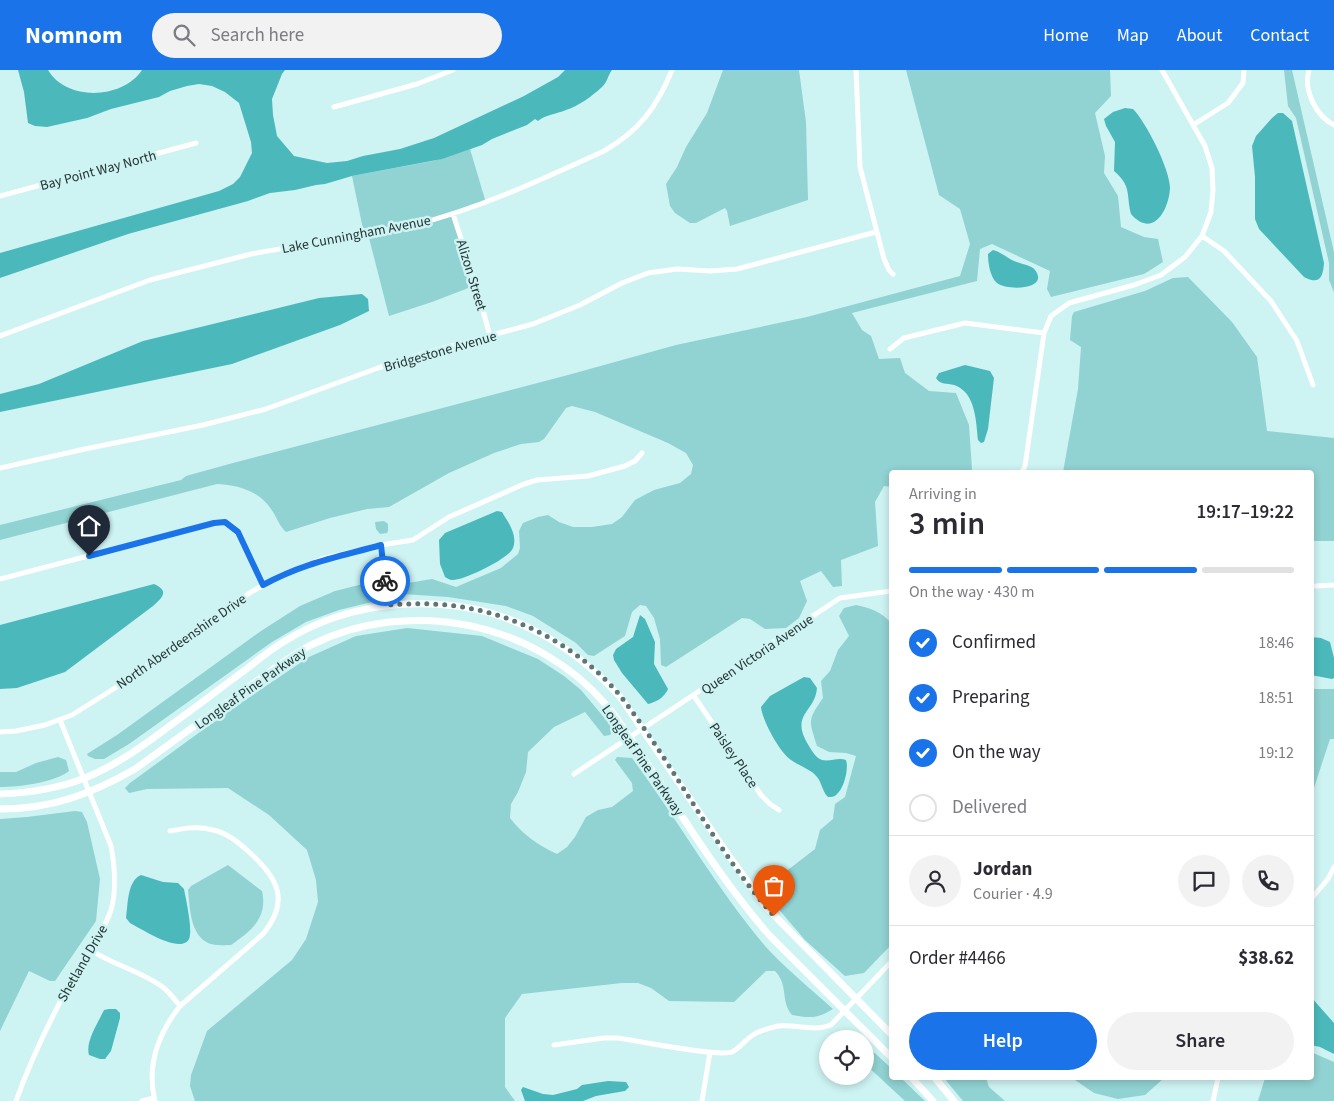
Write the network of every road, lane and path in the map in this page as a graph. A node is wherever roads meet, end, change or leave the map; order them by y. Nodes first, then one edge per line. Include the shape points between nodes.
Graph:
1 (453, 70) edge
2 (672, 70) edge
3 (856, 70) edge
4 (1162, 70) edge
5 (1244, 70) edge
6 (1309, 70) edge
7 (334, 107) dead end
8 (1192, 125) junction
9 (1334, 126) edge
10 (196, 143) dead end
11 (0, 196) edge
12 (454, 214) junction
13 (876, 232) junction
14 (1202, 236) junction
15 (893, 274) dead end
16 (1044, 333) junction
17 (0, 336) edge
18 (490, 336) junction
19 (890, 349) dead end
20 (1313, 385) dead end
21 (642, 453) dead end
22 (0, 468) edge
23 (1023, 470) edge
24 (381, 545) junction
25 (0, 579) edge
26 (263, 585) junction
27 (1334, 585) edge
28 (1316, 586) dead end
29 (889, 591) edge
30 (388, 605) junction
31 (694, 696) junction
32 (60, 720) junction
33 (642, 728) junction
34 (0, 732) edge
35 (629, 737) junction
36 (574, 774) dead end
37 (84, 778) junction
38 (90, 793) junction
39 (0, 794) edge
40 (0, 809) edge
41 (779, 810) dead end
42 (170, 831) dead end
43 (1334, 867) edge
44 (1314, 895) edge
45 (89, 949) junction
46 (889, 964) edge
47 (855, 999) junction
48 (180, 1006) junction
49 (845, 1012) junction
50 (889, 1032) edge
51 (554, 1045) dead end
52 (710, 1052) junction
53 (889, 1055) edge
54 (914, 1080) edge
55 (937, 1080) edge
56 (1218, 1080) edge
57 (154, 1100) edge
58 (16, 1101) edge
59 (142, 1101) edge
60 (702, 1101) edge
61 (933, 1101) edge
62 (954, 1101) edge
63 (1213, 1101) edge

1 - 7 street via 401,89
2 - 12 street, Lake Cunningham Avenue via 658,102 628,136 616,144 493,200
3 - 13 street via 860,167
4 - 8 street
5 - 8 street via 1244,83 1228,103
6 - 9 street via 1307,76 1314,105
8 - 14 street via 1205,146 1212,168 1211,212
10 - 11 street, Bay Point Way North
12 - 17 street, Lake Cunningham Avenue via 382,232 251,254 150,280
12 - 18 street, Alizon Street
13 - 15 street via 886,265
13 - 18 street, Bridgestone Avenue via 737,269 677,268 648,273 556,316
14 - 16 street via 1185,258 1161,275 1069,303 1051,316
14 - 20 street via 1224,251 1270,301 1297,341
16 - 19 street via 965,323 904,338
16 - 23 street
18 - 22 street, Bridgestone Avenue via 378,368 245,415
21 - 24 street, North Aberdeenshire Drive via 626,466 588,476 524,484 449,517 413,540
24 - 26 street, North Aberdeenshire Drive via 322,559
24 - 30 street
25 - 26 street via 225,522 238,532
26 - 32 street, North Aberdeenshire Drive via 115,688
27 - 28 street
29 - 31 street, Queen Victoria Avenue via 840,598
30 - 33 main road, Longleaf Pine Parkway via 414,603 467,607 538,632 565,647 596,672 621,698
30 - 37 main road, Longleaf Pine Parkway via 338,617 284,641 128,756
31 - 33 street, Queen Victoria Avenue
31 - 41 street, Paisley Place via 761,795
32 - 34 street, North Aberdeenshire Drive
32 - 37 street, Shetland Drive
33 - 35 street, Queen Victoria Avenue
33 - 47 main road, Longleaf Pine Parkway via 748,885 782,925
35 - 36 street, Queen Victoria Avenue
35 - 38 main road, Longleaf Pine Parkway via 583,681 531,647 464,624 414,620 390,622 343,633 293,655 136,769
35 - 49 main road, Longleaf Pine Parkway via 735,895 770,936
37 - 38 street, Shetland Drive
37 - 39 main road, Longleaf Pine Parkway via 38,790
38 - 40 main road, Longleaf Pine Parkway via 40,806
38 - 45 street, Shetland Drive via 111,846 115,887 111,910 101,933
42 - 48 street via 201,828 236,841 270,873 279,902 276,914 263,934
43 - 44 street
45 - 48 street via 149,978
45 - 58 street, Shetland Drive via 57,1006
46 - 47 street
47 - 49 street
47 - 50 main road, Longleaf Pine Parkway
48 - 57 street via 157,1045 151,1077
49 - 52 street via 823,1028 768,1028 730,1053
49 - 53 main road, Longleaf Pine Parkway
51 - 52 street via 604,1038
52 - 60 street
54 - 61 main road
55 - 62 main road
56 - 63 street
57 - 59 street

